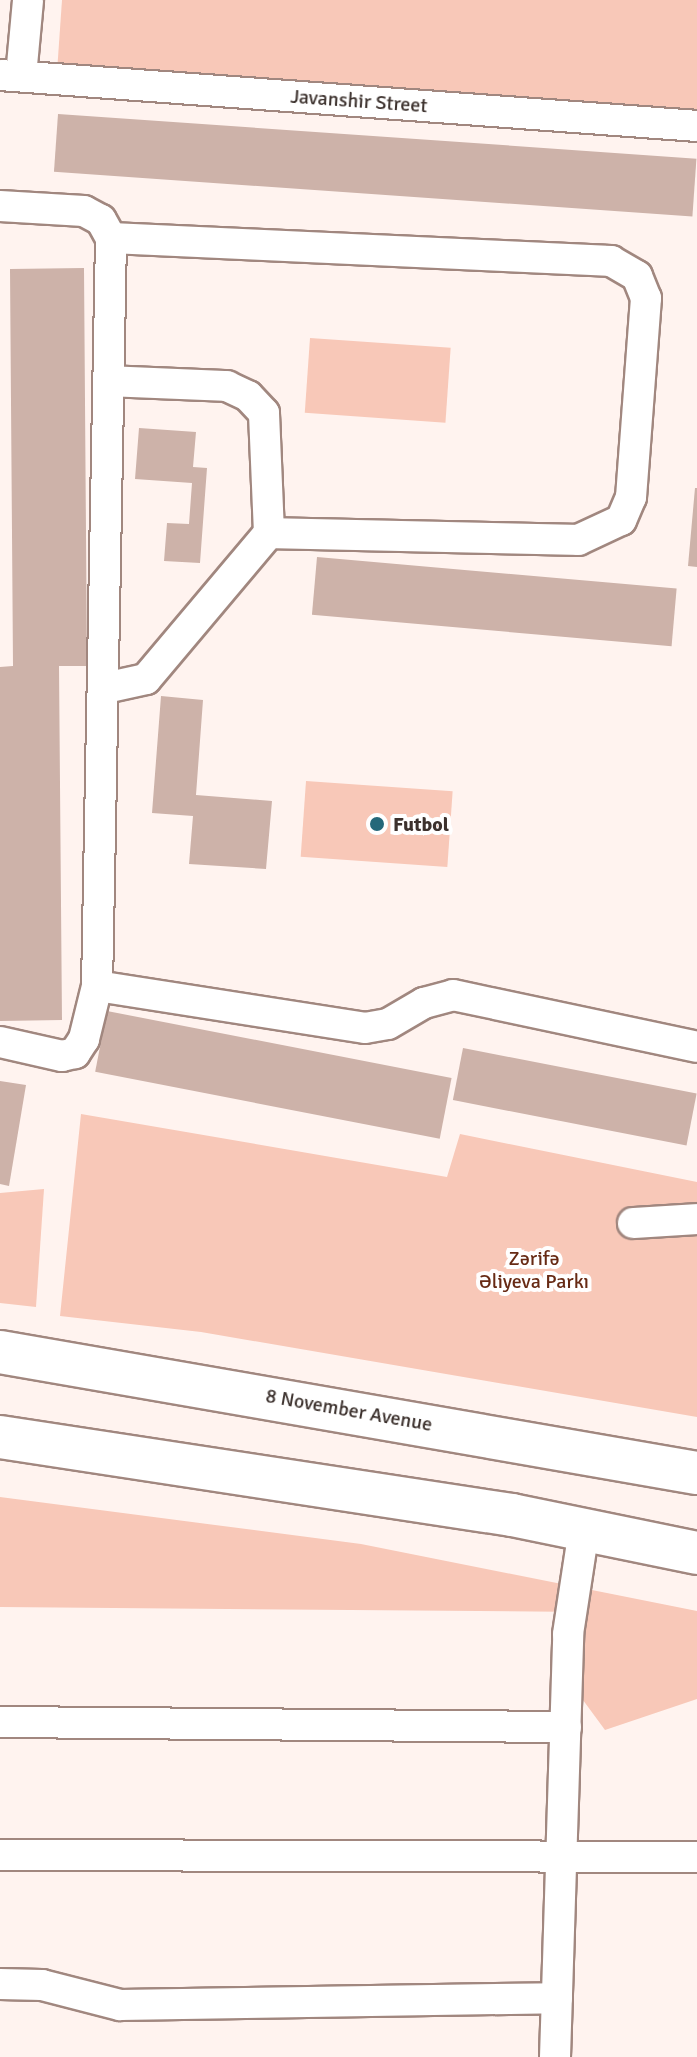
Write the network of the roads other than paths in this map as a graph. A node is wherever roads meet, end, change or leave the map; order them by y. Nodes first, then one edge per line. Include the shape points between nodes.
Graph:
1 (28, 0) edge
2 (11, 75) edge
3 (697, 126) edge
4 (0, 206) edge
5 (111, 238) junction
6 (109, 381) junction
7 (269, 533) junction
8 (105, 688) junction
9 (97, 986) junction
10 (0, 1042) edge
11 (697, 1047) edge
12 (697, 1219) edge
13 (633, 1223) dead end
14 (0, 1352) edge
15 (0, 1437) edge
16 (697, 1473) edge
17 (584, 1530) junction
18 (697, 1553) edge
19 (0, 1722) edge
20 (566, 1727) junction
21 (562, 1853) junction
22 (0, 1855) edge
23 (697, 1857) edge
24 (0, 1984) edge
25 (557, 1998) junction
26 (555, 2057) edge

1 - 2 street
2 - 3 street, Javanshir Street
4 - 5 street via 84,211 101,220
5 - 6 street
5 - 7 street via 611,261 637,276 646,298 631,497 621,520 578,540
6 - 7 street via 227,386 248,396 264,413
6 - 8 street
7 - 8 street via 146,679
8 - 9 street
9 - 10 street via 84,1039 75,1053 62,1056
9 - 11 street via 365,1028 388,1024 424,1003 453,995
12 - 13 street
14 - 16 highway, 8 November Avenue
15 - 17 highway
17 - 18 highway
17 - 20 street via 568,1634
19 - 20 street
20 - 21 street
21 - 22 street
21 - 23 street
21 - 25 street
24 - 25 street via 42,1985 120,2005
25 - 26 street

